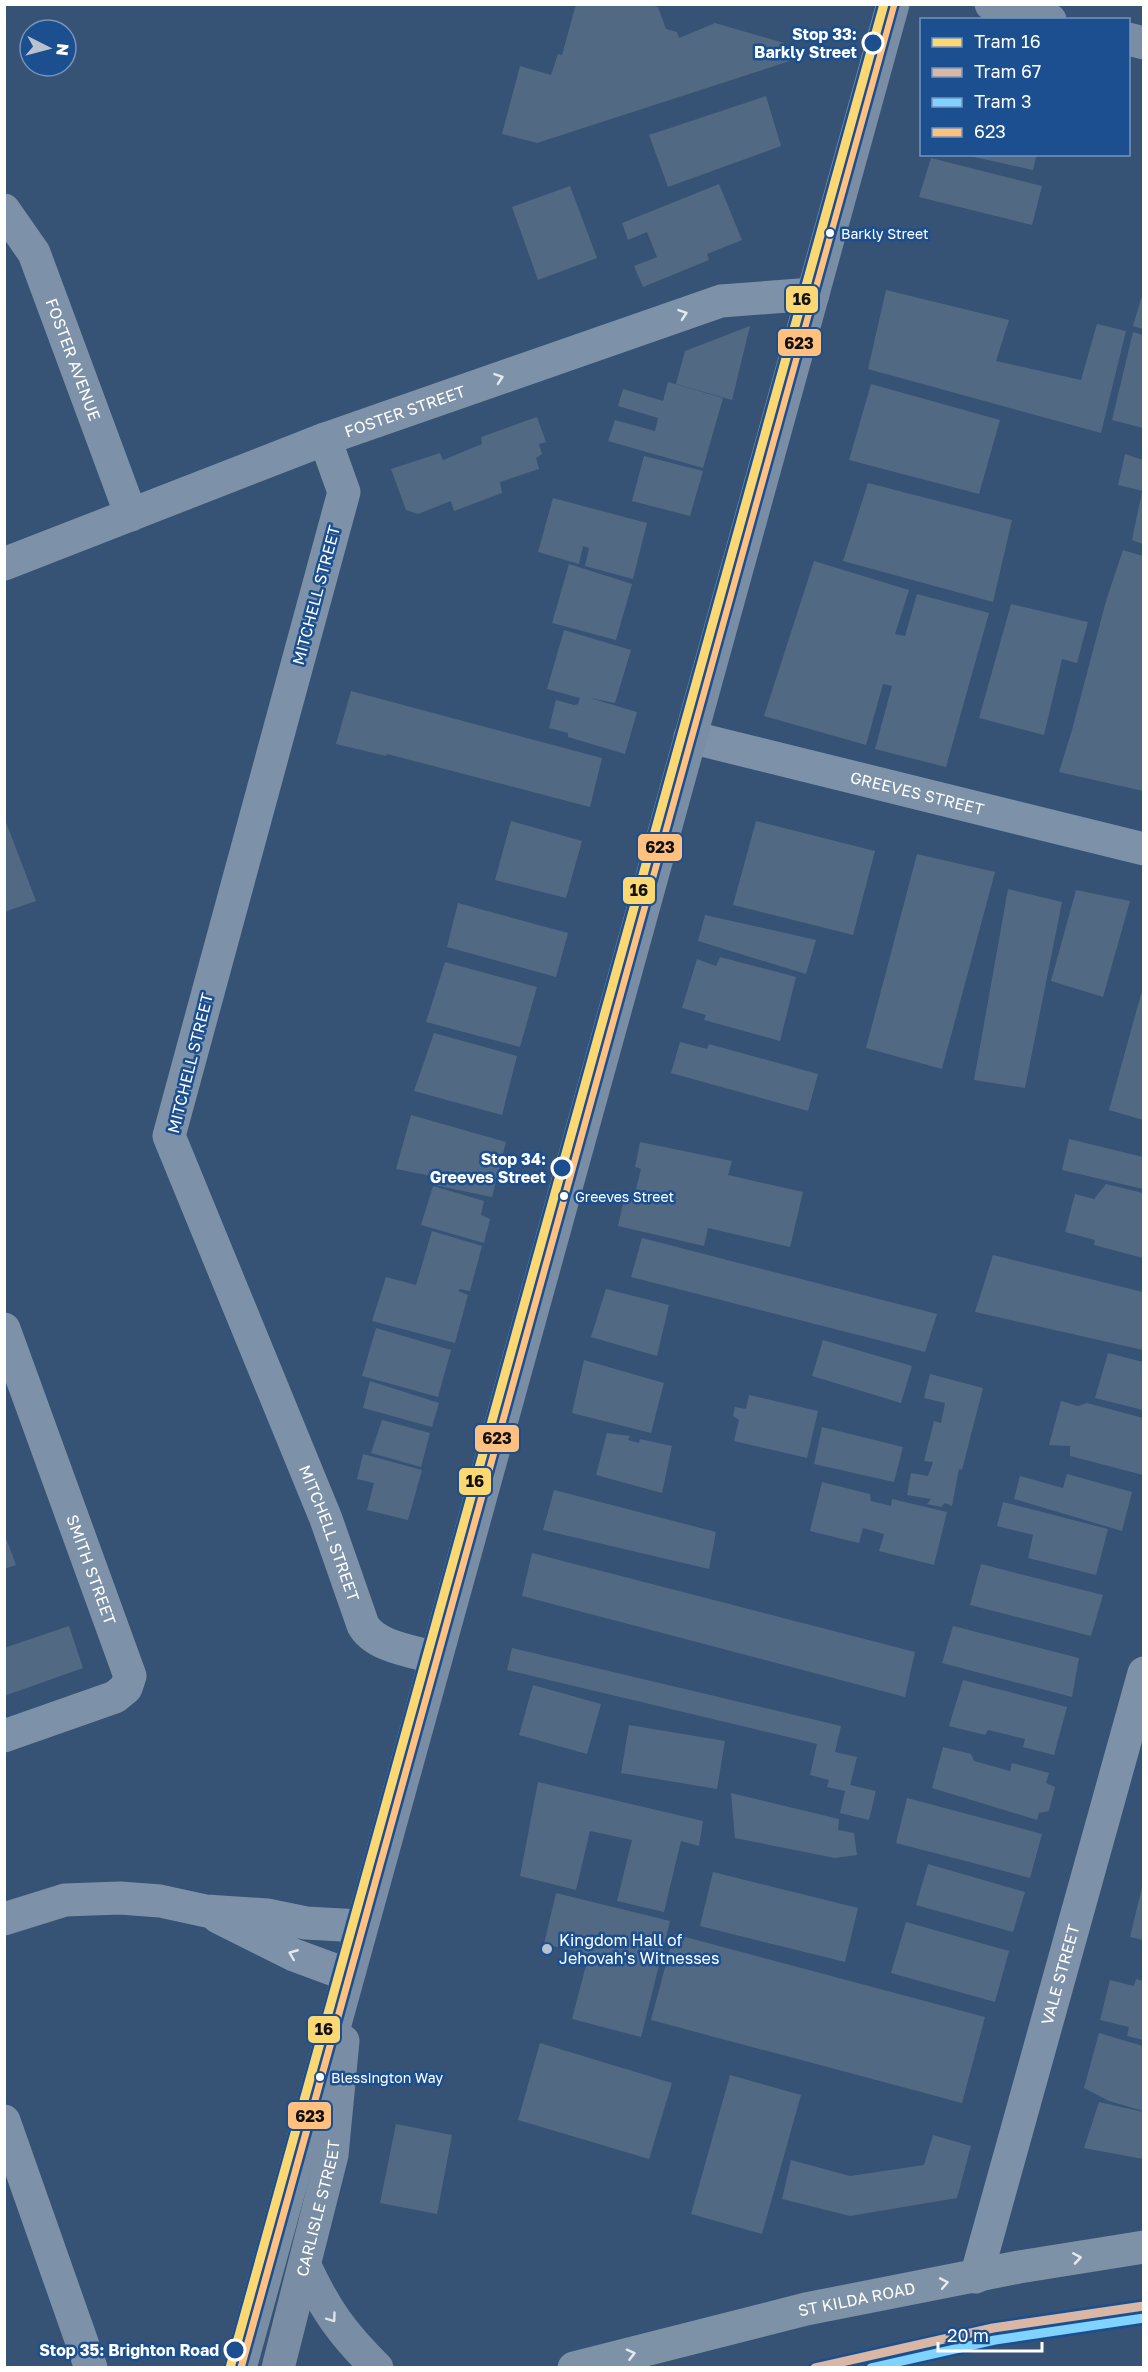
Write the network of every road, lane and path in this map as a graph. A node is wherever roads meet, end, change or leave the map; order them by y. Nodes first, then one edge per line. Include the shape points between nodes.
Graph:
1 (893, 4) edge
2 (991, 4) edge
3 (1043, 18) edge
4 (4, 210) edge
5 (813, 294) junction
6 (325, 440) junction
7 (131, 515) junction
8 (4, 564) edge
9 (690, 737) junction
10 (1143, 849) edge
11 (4, 1329) edge
12 (436, 1658) junction
13 (1143, 1673) edge
14 (4, 1736) edge
15 (206, 1911) junction
16 (4, 1919) edge
17 (360, 1926) junction
18 (348, 1975) junction
19 (4, 2121) edge
20 (1143, 2247) edge
21 (305, 2266) junction
22 (976, 2277) junction
23 (91, 2367) edge
24 (240, 2367) edge
25 (278, 2367) edge
26 (378, 2367) edge
27 (574, 2367) edge

1 - 5 main road, CARLISLE STREET
2 - 3 main road
4 - 7 street, FOSTER AVENUE via 34,253
6 -> 5 street, FOSTER STREET via 721,301
5 - 9 main road, CARLISLE STREET
6 - 7 street, FOSTER STREET
6 - 12 street, MITCHELL STREET via 344,492 169,1136 326,1519 368,1635
7 - 8 street, FOSTER STREET
9 - 10 street, GREEVES STREET
9 - 12 main road, CARLISLE STREET
11 - 14 street, SMITH STREET via 130,1676 126,1688 115,1697
12 - 17 main road, CARLISLE STREET
13 - 22 street, VALE STREET
15 - 16 street via 160,1901 95,1898 65,1900
15 - 17 street
18 -> 15 street via 294,1955
17 - 18 main road, CARLISLE STREET
18 - 21 main road, CARLISLE STREET via 337,2126
18 - 24 main road, CARLISLE STREET
19 - 23 street
22 -> 20 highway, ST KILDA ROAD
21 - 25 main road, CARLISLE STREET
21 -> 26 main road via 327,2311
27 -> 22 highway, ST KILDA ROAD via 806,2309

